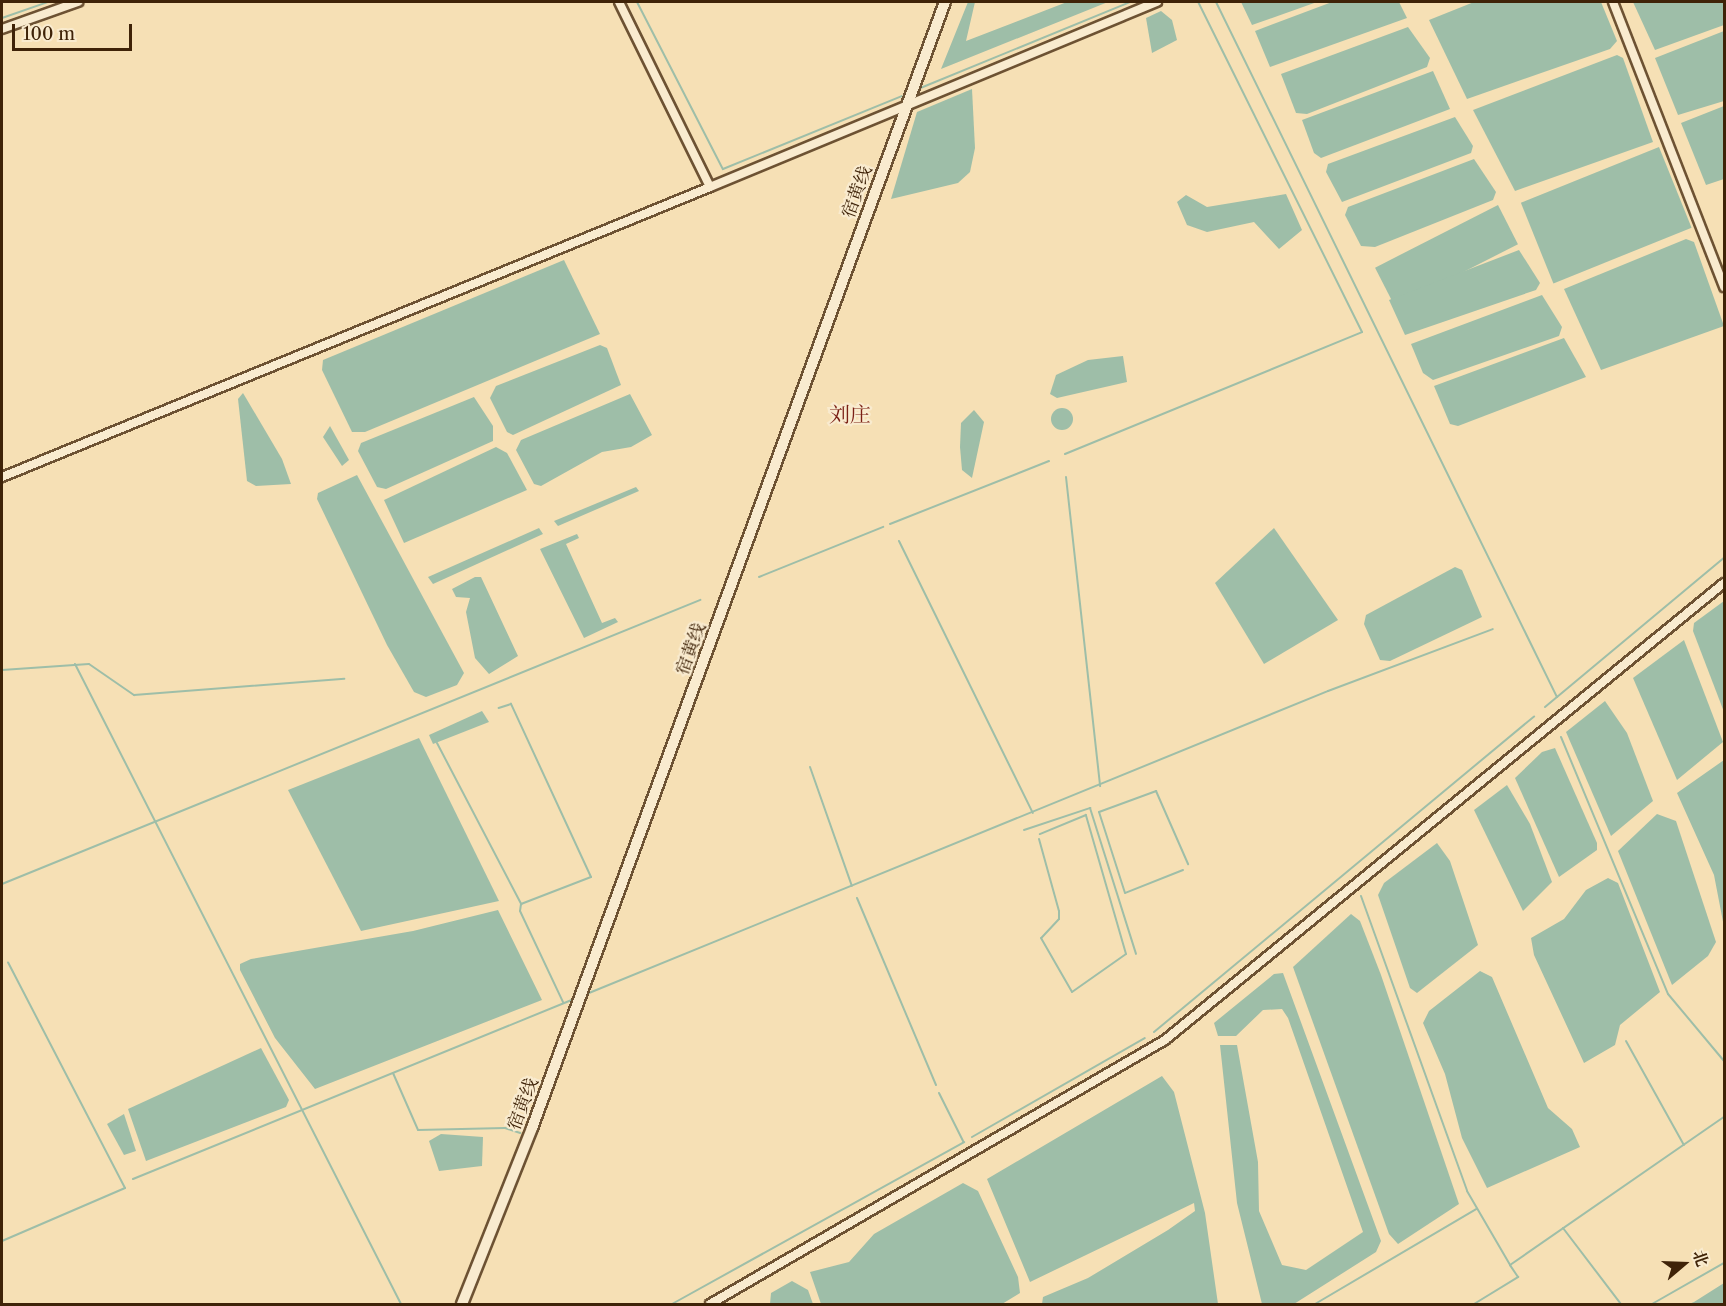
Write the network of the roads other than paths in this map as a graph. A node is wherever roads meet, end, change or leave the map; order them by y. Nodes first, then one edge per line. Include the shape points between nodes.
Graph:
1 (78, 2) edge
2 (619, 2) edge
3 (945, 2) edge
4 (1157, 2) edge
5 (1613, 2) edge
6 (2, 29) edge
7 (904, 109) junction
8 (710, 187) junction
9 (1725, 287) edge
10 (2, 477) edge
11 (1725, 583) edge
12 (462, 1305) edge
13 (710, 1305) edge

1 - 6 street
2 - 8 street
3 - 7 main road, 宿黄线
4 - 7 street
5 - 9 street
7 - 8 street
7 - 12 main road, 宿黄线 via 539,1110
8 - 10 street
11 - 13 street via 1165,1040

